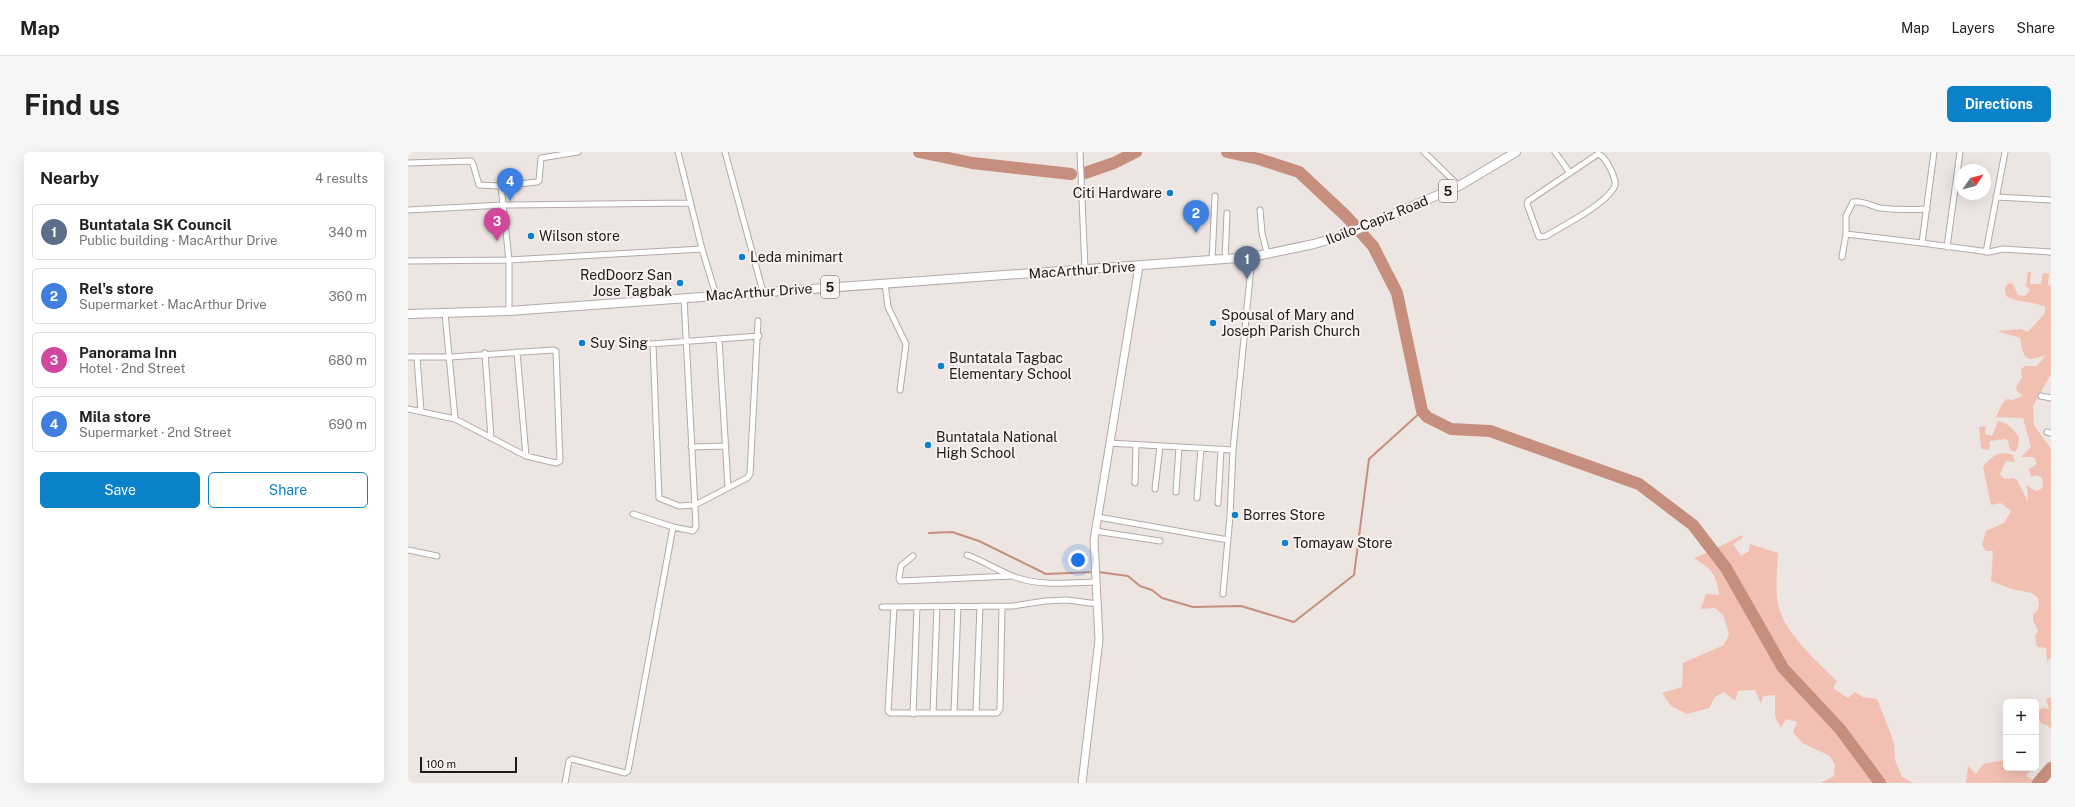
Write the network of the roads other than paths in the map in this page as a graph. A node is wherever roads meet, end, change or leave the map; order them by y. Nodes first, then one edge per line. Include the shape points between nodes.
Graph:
1 (578, 152) edge
2 (678, 152) edge
3 (725, 152) edge
4 (1080, 152) edge
5 (1424, 152) edge
6 (1516, 152) edge
7 (1555, 152) edge
8 (1934, 152) edge
9 (1960, 152) edge
10 (2005, 152) edge
11 (408, 163) edge
12 (1570, 173) junction
13 (501, 186) junction
14 (1459, 186) junction
15 (1215, 196) dead end
16 (1996, 197) junction
17 (2051, 200) edge
18 (690, 203) junction
19 (503, 205) junction
20 (1927, 209) junction
21 (408, 210) edge
22 (1260, 210) dead end
23 (1227, 213) dead end
24 (1846, 234) junction
25 (1922, 243) junction
26 (1947, 247) junction
27 (702, 249) junction
28 (1986, 252) junction
29 (2051, 252) edge
30 (1267, 254) junction
31 (1252, 257) junction
32 (1842, 257) dead end
33 (509, 260) junction
34 (1225, 260) junction
35 (408, 261) edge
36 (1212, 261) junction
37 (1139, 266) junction
38 (1085, 269) junction
39 (885, 282) junction
40 (763, 292) junction
41 (716, 295) junction
42 (684, 298) junction
43 (509, 311) junction
44 (445, 313) junction
45 (408, 314) edge
46 (758, 321) dead end
47 (759, 336) junction
48 (719, 339) junction
49 (685, 341) junction
50 (653, 344) junction
51 (637, 345) dead end
52 (517, 352) junction
53 (485, 353) junction
54 (408, 357) edge
55 (450, 357) junction
56 (417, 358) junction
57 (900, 390) dead end
58 (2041, 396) dead end
59 (2051, 398) edge
60 (408, 410) edge
61 (421, 411) junction
62 (455, 419) junction
63 (491, 438) junction
64 (1109, 443) junction
65 (1136, 445) junction
66 (726, 446) junction
67 (1160, 446) junction
68 (692, 447) junction
69 (1179, 447) junction
70 (1201, 448) junction
71 (1221, 449) junction
72 (1233, 450) junction
73 (526, 456) junction
74 (1135, 482) dead end
75 (728, 488) junction
76 (1156, 489) dead end
77 (1176, 492) dead end
78 (1197, 498) dead end
79 (1218, 503) dead end
80 (695, 505) junction
81 (633, 514) dead end
82 (1098, 517) junction
83 (673, 527) junction
84 (1095, 530) junction
85 (1228, 540) junction
86 (1160, 541) dead end
87 (408, 550) edge
88 (967, 555) dead end
89 (437, 556) dead end
90 (913, 556) dead end
91 (1012, 576) junction
92 (1095, 580) junction
93 (1223, 594) dead end
94 (1098, 604) junction
95 (958, 606) junction
96 (980, 606) junction
97 (1002, 606) junction
98 (882, 607) dead end
99 (894, 607) junction
100 (917, 607) junction
101 (937, 607) junction
102 (976, 712) junction
103 (933, 713) junction
104 (954, 713) junction
105 (913, 714) junction
106 (565, 783) edge
107 (1082, 783) edge

1 - 13 street via 541,158 538,182
2 - 18 street
3 - 40 street
4 - 38 street
5 - 14 street
6 - 14 main road, Iloilo-Capiz Road / 5
7 - 12 street
8 - 20 street
9 - 26 street
10 - 16 street
11 - 13 street via 471,161 479,185
12 - 12 street via 1527,203 1539,237 1546,236 1593,208 1615,185 1610,168 1600,154 1594,155
13 - 19 street
14 - 30 main road, Iloilo-Capiz Road / 5 via 1347,234
15 - 36 street
16 - 17 street
16 - 28 street
18 - 19 street
18 - 27 street
19 - 21 street
19 - 33 street
20 - 24 street via 1879,208 1853,202 1846,216
20 - 25 street
22 - 30 street
23 - 34 street
24 - 25 street
24 - 32 street
25 - 26 street
26 - 28 street
27 - 33 street
27 - 41 street
28 - 29 street via 2003,249
30 - 31 main road, Iloilo-Capiz Road / 5
31 - 34 main road, MacArthur Drive / 5
31 - 72 street
33 - 35 street
33 - 43 street
34 - 36 main road, MacArthur Drive / 5
36 - 37 main road, MacArthur Drive / 5
37 - 38 main road, MacArthur Drive / 5
37 - 64 street
38 - 39 main road, MacArthur Drive / 5
39 - 40 main road, MacArthur Drive / 5
39 - 57 street via 888,307 906,344
40 - 41 main road, MacArthur Drive / 5
41 - 42 main road, MacArthur Drive / 5
42 - 43 main road, MacArthur Drive / 5
42 - 49 street
43 - 44 main road, MacArthur Drive / 5
44 - 45 main road, MacArthur Drive / 5
44 - 55 street
46 - 47 street
47 - 48 street
47 - 75 street via 750,474
48 - 49 street
48 - 66 street
49 - 50 street
49 - 68 street
50 - 51 street
50 - 80 street via 659,495 661,501 679,506
52 - 53 street
52 - 73 street
52 - 73 street via 553,350 556,354 560,461 556,463
53 - 55 street
53 - 63 street
54 - 56 street
55 - 56 street
55 - 62 street
56 - 61 street
58 - 59 street
60 - 61 street
61 - 62 street
62 - 63 street
63 - 73 street
64 - 65 street
64 - 82 street
65 - 67 street
65 - 74 street
66 - 68 street
66 - 75 street
67 - 69 street
67 - 76 street
68 - 80 street
69 - 70 street
69 - 77 street
70 - 71 street
70 - 78 street
71 - 72 street
71 - 79 street
72 - 85 street
75 - 80 street
80 - 83 street via 695,529 693,531
81 - 83 street
82 - 84 street
82 - 85 street
83 - 106 street via 628,771 624,773 572,759 569,761
84 - 86 street
84 - 92 street
85 - 93 street
87 - 89 street
88 - 91 street
90 - 91 street via 901,566 900,581
91 - 92 street via 1046,583
92 - 94 street
94 - 97 street via 1060,600
94 - 107 street via 1099,640
95 - 96 street
95 - 101 street
95 - 104 street
96 - 97 street
96 - 102 street
97 - 102 street via 1000,709 997,713
98 - 99 street
99 - 100 street
99 - 105 street via 888,711 892,714
100 - 101 street
100 - 105 street
101 - 103 street
102 - 104 street
103 - 104 street
103 - 105 street

